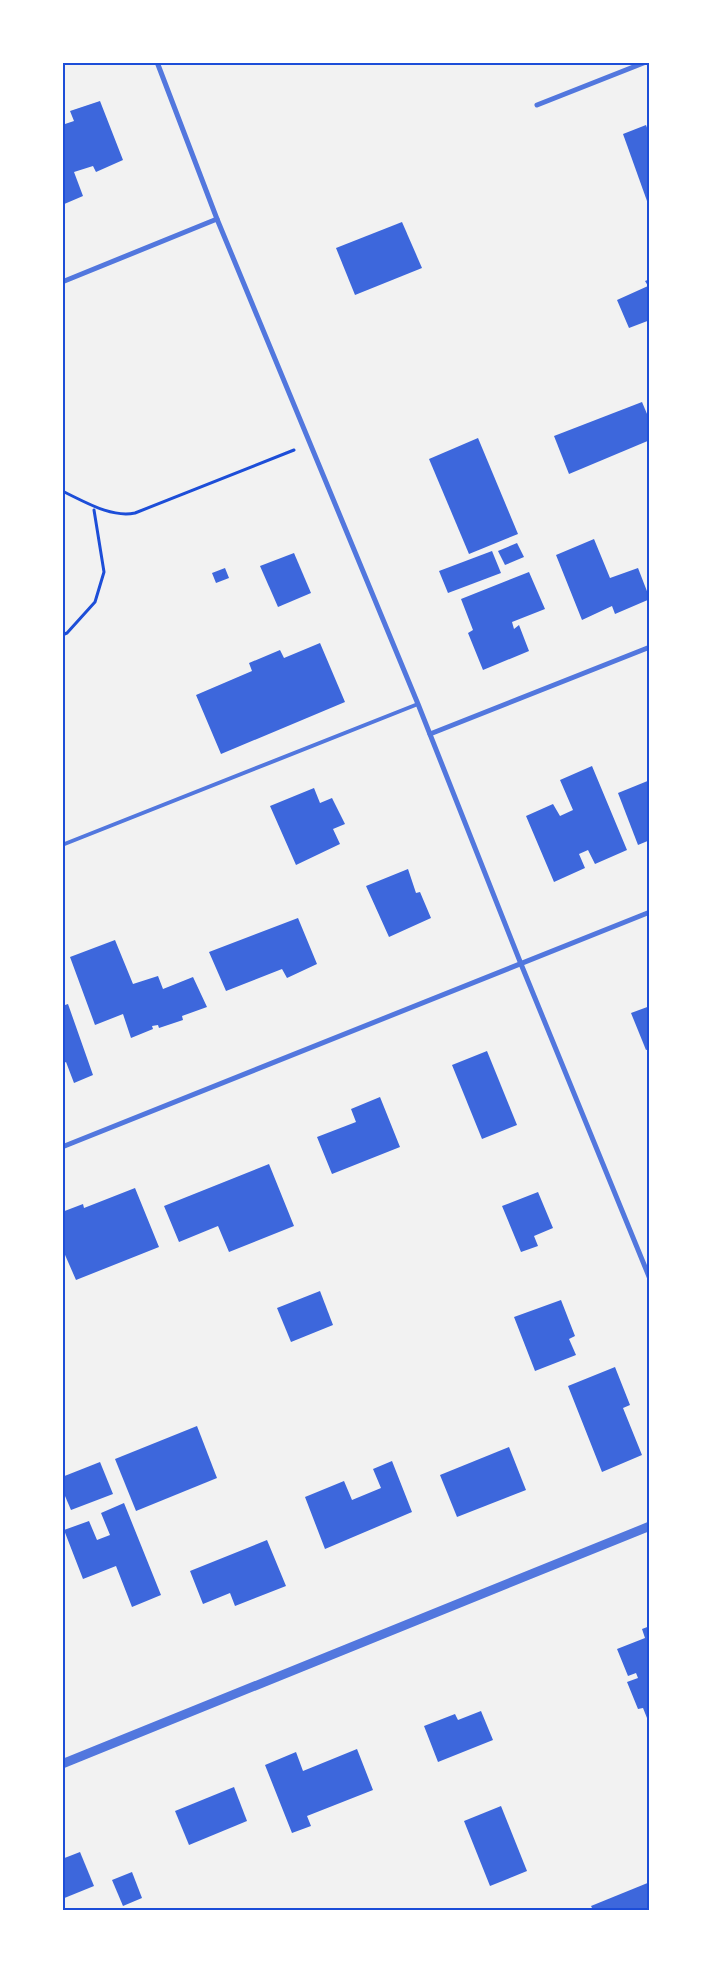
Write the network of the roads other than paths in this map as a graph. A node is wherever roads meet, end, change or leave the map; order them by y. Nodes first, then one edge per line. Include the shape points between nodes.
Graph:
1 (157, 62) edge
2 (646, 62) edge
3 (537, 105) dead end
4 (217, 219) junction
5 (62, 282) edge
6 (650, 647) edge
7 (418, 704) junction
8 (430, 734) junction
9 (62, 845) edge
10 (650, 912) edge
11 (521, 964) junction
12 (62, 1147) edge
13 (650, 1279) edge
14 (650, 1526) edge
15 (62, 1764) edge

1 - 4 street
2 - 3 street
4 - 5 street
4 - 7 street
6 - 8 street
7 - 8 street
7 - 9 lane
8 - 11 street
10 - 11 street
11 - 12 street
11 - 13 street
14 - 15 street

